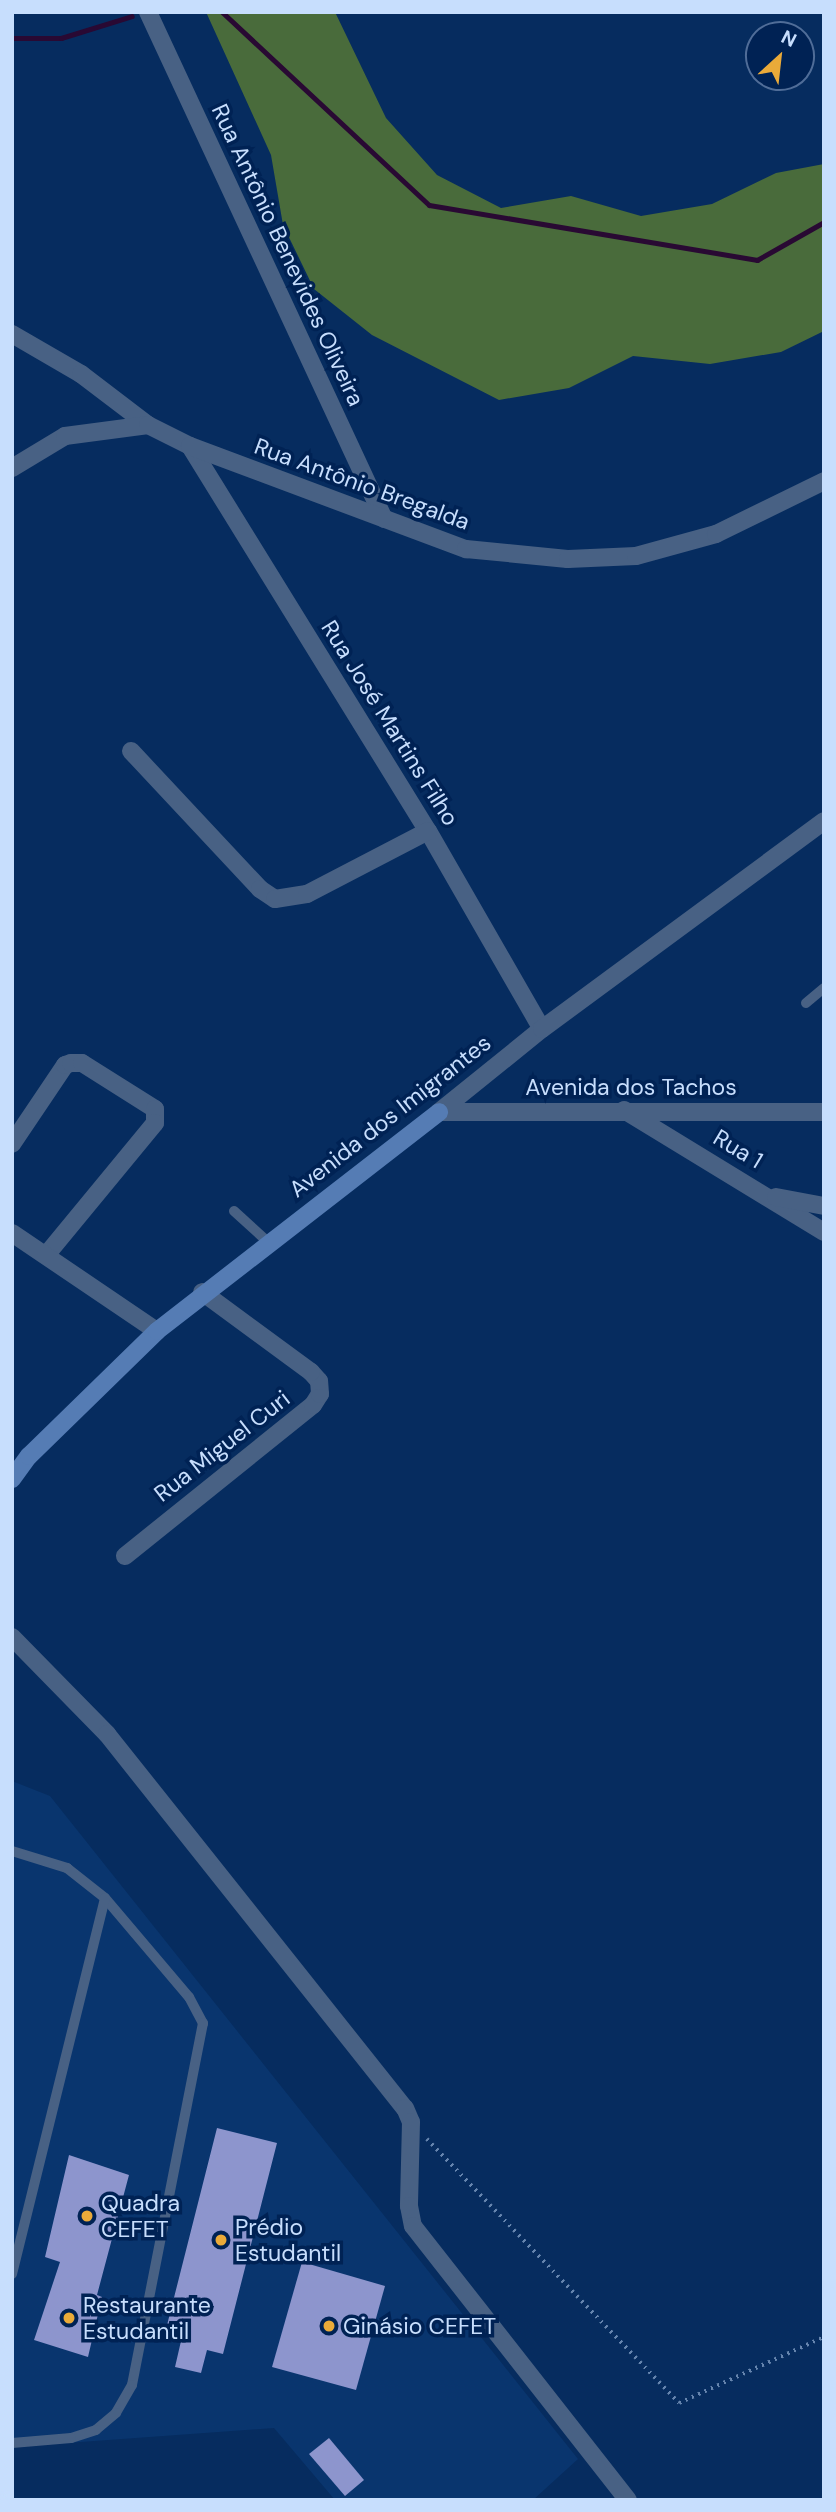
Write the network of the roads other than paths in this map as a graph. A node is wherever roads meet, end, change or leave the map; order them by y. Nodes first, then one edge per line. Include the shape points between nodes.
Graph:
1 (148, 12) edge
2 (12, 334) edge
3 (148, 425) junction
4 (190, 446) junction
5 (12, 468) edge
6 (824, 481) edge
7 (384, 519) junction
8 (131, 751) dead end
9 (824, 821) edge
10 (428, 831) junction
11 (824, 988) edge
12 (806, 1003) dead end
13 (542, 1029) junction
14 (624, 1110) junction
15 (439, 1112) junction
16 (824, 1112) edge
17 (12, 1144) edge
18 (769, 1196) junction
19 (824, 1206) edge
20 (234, 1211) dead end
21 (824, 1232) edge
22 (12, 1233) edge
23 (268, 1242) junction
24 (46, 1255) junction
25 (202, 1293) junction
26 (157, 1331) junction
27 (12, 1479) edge
28 (125, 1556) dead end
29 (12, 1637) edge
30 (12, 1851) edge
31 (105, 1898) junction
32 (12, 2274) edge
33 (12, 2443) edge
34 (628, 2500) edge

1 - 7 street, Rua Antônio Benevides Oliveira
2 - 3 street, Rua Antônio Bregalda via 81,374
3 - 4 street, Rua Antônio Bregalda
3 - 5 street via 65,436
4 - 7 street, Rua Antônio Bregalda
4 - 10 street, Rua José Martins Filho
6 - 7 street, Rua Antônio Bregalda via 716,534 636,556 568,559 466,549
8 - 10 street via 260,889 275,899 307,894
9 - 13 street, Avenida dos Imigrantes
10 - 13 street, Rua José Martins Filho
11 - 12 lane
13 - 15 street, Avenida dos Imigrantes
14 - 15 street, Avenida dos Tachos
14 - 16 street, Avenida dos Tachos
14 - 18 street, Rua 1
15 - 23 main road, Avenida dos Imigrantes
17 - 24 street via 65,1065 71,1063 82,1063 155,1109 155,1123
18 - 19 street
18 - 21 street, Rua 1
20 - 23 lane
22 - 24 street
23 - 25 main road, Avenida dos Imigrantes
24 - 26 street
25 - 26 main road, Avenida dos Imigrantes
25 - 28 street, Rua Miguel Curi via 311,1372 319,1381 320,1394 313,1405
26 - 27 main road, Avenida dos Imigrantes via 29,1456
29 - 34 street via 107,1734 405,2108 411,2122 409,2206 414,2226
30 - 31 lane via 38,1855 67,1868
31 - 32 lane
31 - 33 lane via 199,2011 202,2041 132,2385 116,2413 96,2430 71,2438

